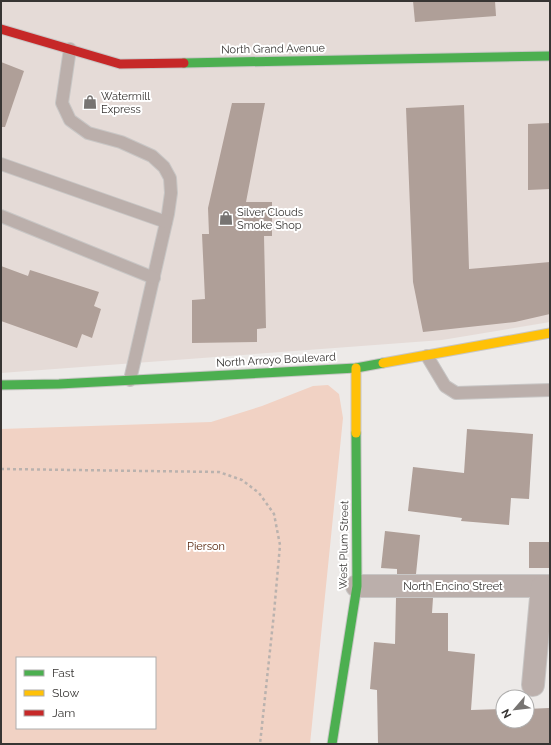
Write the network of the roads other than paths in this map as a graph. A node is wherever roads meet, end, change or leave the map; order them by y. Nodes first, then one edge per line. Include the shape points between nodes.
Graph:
1 (1, 29) edge
2 (70, 49) junction
3 (550, 56) edge
4 (1, 164) edge
5 (1, 216) edge
6 (166, 222) junction
7 (154, 278) junction
8 (550, 333) edge
9 (427, 356) junction
10 (356, 368) junction
11 (130, 380) junction
12 (1, 385) edge
13 (550, 390) edge
14 (357, 586) junction
15 (546, 586) edge
16 (533, 685) dead end
17 (332, 744) edge

1 - 2 main road, North Grand Avenue
2 - 3 main road, North Grand Avenue via 120,64
2 - 6 lane via 62,103 70,120 88,134 121,142 152,156 164,167 170,178 172,192
4 - 6 lane
5 - 7 lane
6 - 7 lane
7 - 11 lane
8 - 9 main road, North Arroyo Boulevard
9 - 10 main road, North Arroyo Boulevard
9 - 13 lane via 445,386 456,393
10 - 11 main road, North Arroyo Boulevard
10 - 14 main road, West Plum Street
11 - 12 main road, North Arroyo Boulevard
14 - 15 street, North Encino Street
14 - 17 main road, West Plum Street
15 - 16 street

